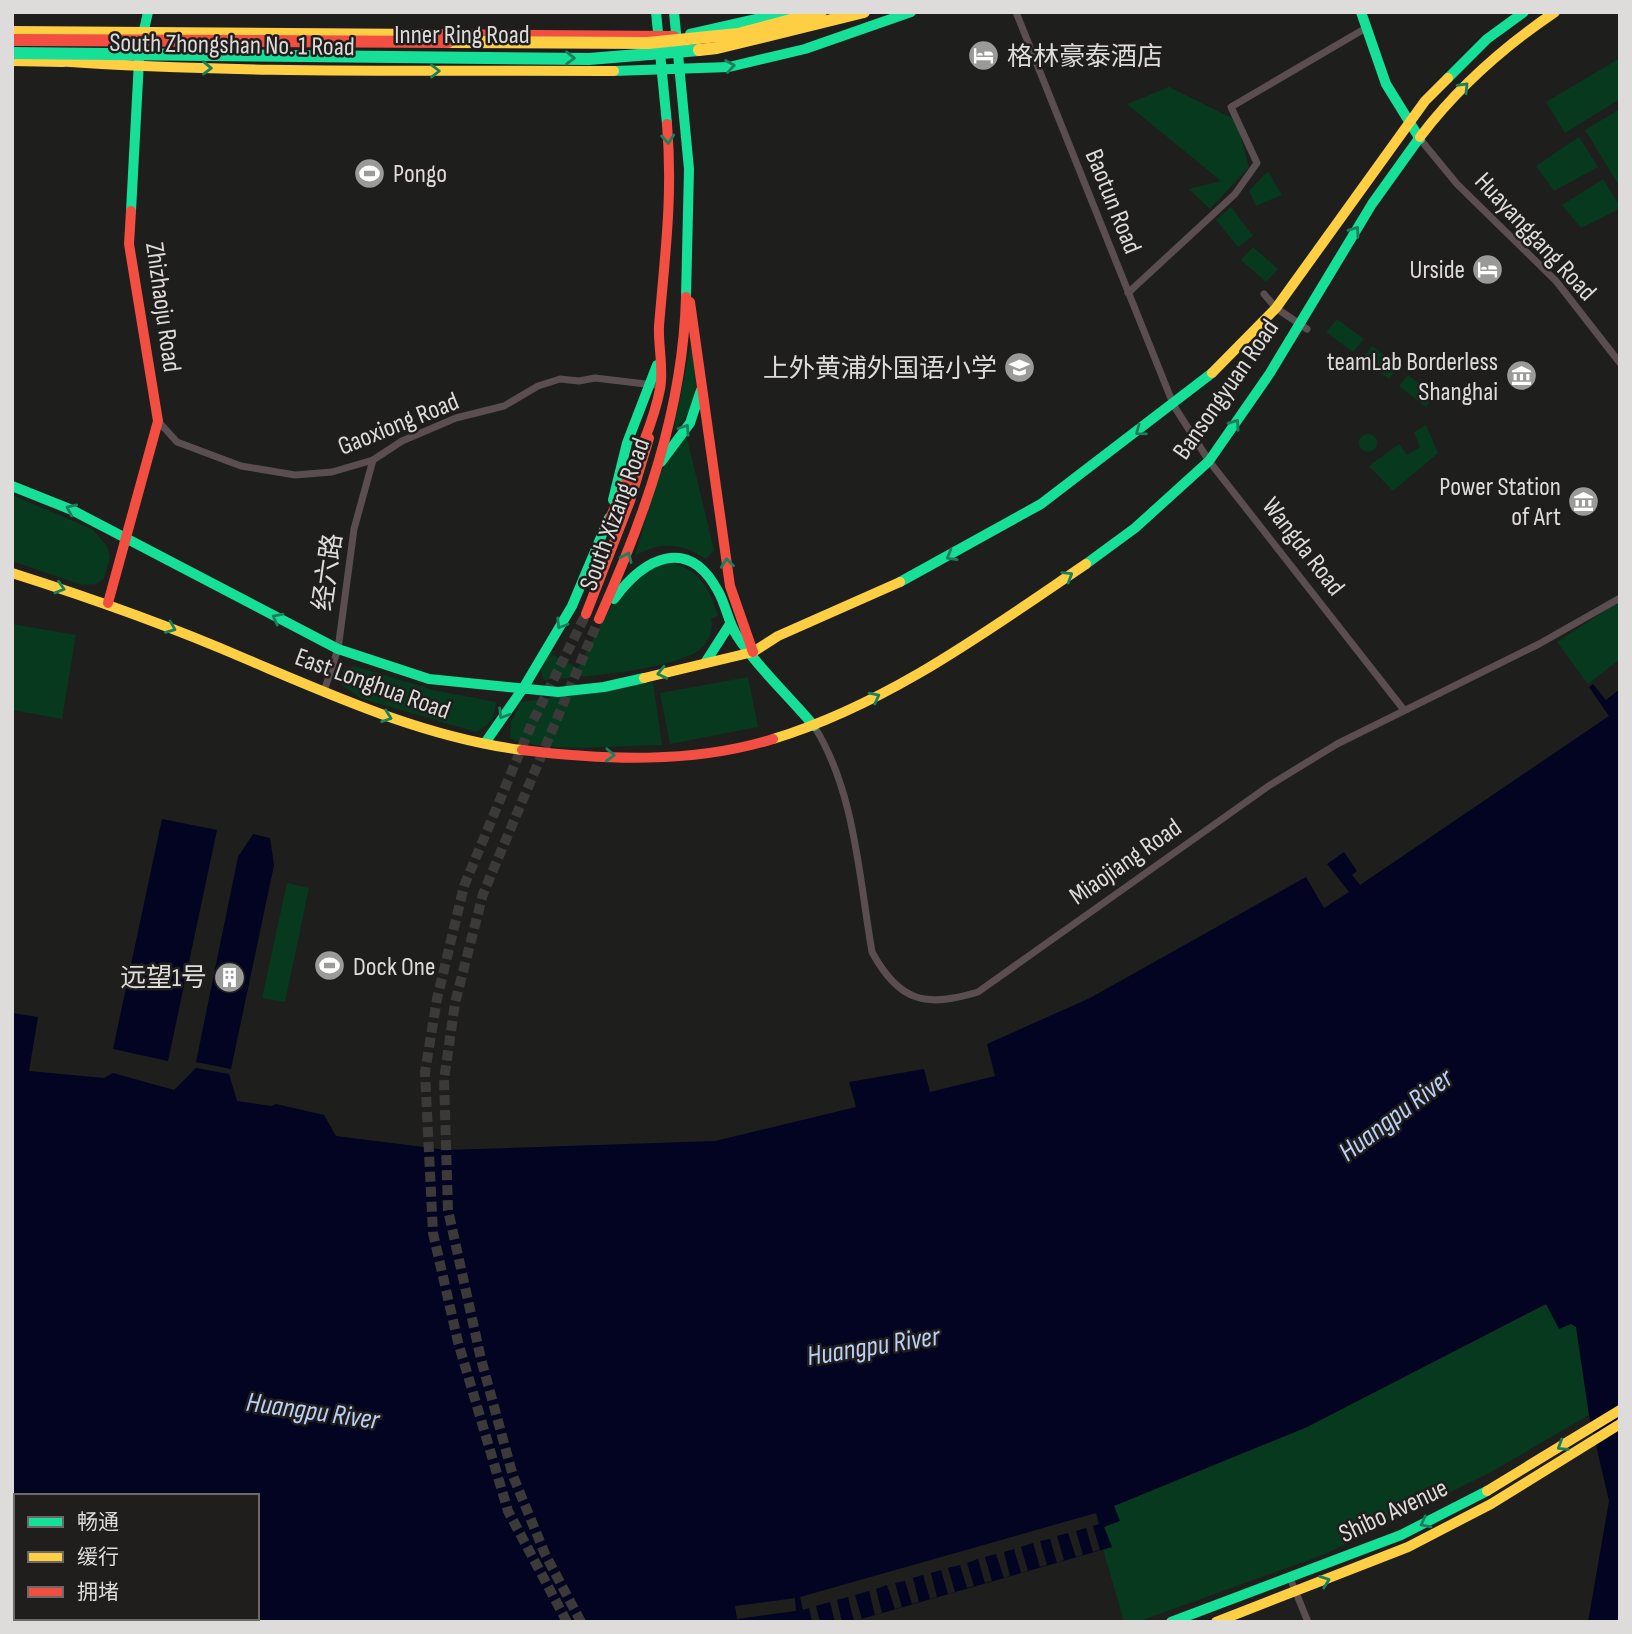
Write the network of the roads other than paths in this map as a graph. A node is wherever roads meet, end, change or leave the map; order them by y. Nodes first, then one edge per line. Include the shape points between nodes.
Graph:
1 (148, 12) edge
2 (656, 12) edge
3 (674, 12) edge
4 (787, 12) edge
5 (821, 12) edge
6 (864, 12) edge
7 (911, 12) edge
8 (1016, 12) edge
9 (1361, 12) edge
10 (1524, 12) edge
11 (1555, 12) edge
12 (1366, 29) junction
13 (12, 31) edge
14 (143, 33) junction
15 (657, 35) junction
16 (675, 37) junction
17 (12, 40) edge
18 (14, 59) edge
19 (139, 67) junction
20 (679, 69) junction
21 (662, 71) junction
22 (1409, 123) junction
23 (1420, 139) junction
24 (685, 275) junction
25 (1128, 293) junction
26 (1264, 294) dead end
27 (1276, 308) junction
28 (1302, 326) junction
29 (1620, 363) edge
30 (656, 385) junction
31 (702, 386) junction
32 (1174, 406) junction
33 (654, 413) junction
34 (158, 421) junction
35 (373, 460) junction
36 (1209, 461) junction
37 (658, 466) junction
38 (12, 486) edge
39 (608, 523) junction
40 (127, 538) junction
41 (12, 573) edge
42 (1620, 598) edge
43 (108, 603) junction
44 (586, 614) tunnel mouth
45 (730, 624) junction
46 (338, 649) junction
47 (752, 652) junction
48 (705, 663) junction
49 (524, 687) junction
50 (324, 691) junction
51 (1404, 710) junction
52 (814, 726) junction
53 (485, 743) junction
54 (1620, 1410) edge
55 (1620, 1424) edge
56 (1489, 1498) junction
57 (1290, 1578) junction
58 (1294, 1592) junction
59 (1171, 1622) edge
60 (1216, 1622) edge
61 (1308, 1622) edge

1 - 14 main road, Zhizhaoju Road
2 - 15 main road, South Xizang Road
3 - 16 main road, South Xizang Road
4 - 16 main road, South Zhongshan No. 1 Road
5 - 17 main road, Inner Ring Road, bridge via 738,34 648,43
18 -> 6 main road, Inner Ring Road, bridge via 589,59 717,48
20 -> 7 main road, South Zhongshan No. 1 Road via 729,67 805,49
8 - 25 street, Baotun Road
9 - 12 main road
10 - 22 main road, Bansongyuan Road via 1487,39
23 -> 11 main road, Bansongyuan Road via 1499,52
12 - 22 main road via 1386,84
12 - 25 street via 1231,107 1257,163 1235,194
13 - 14 main road, South Zhongshan No. 1 Road
14 - 15 main road, South Zhongshan No. 1 Road
14 - 19 main road, Zhizhaoju Road
15 - 16 main road, South Zhongshan No. 1 Road
15 - 21 main road, South Xizang Road
16 - 20 main road, South Xizang Road
18 - 19 main road, South Zhongshan No. 1 Road
19 -> 21 main road, South Zhongshan No. 1 Road
19 - 34 main road, Zhizhaoju Road via 130,244
20 - 21 main road, South Zhongshan No. 1 Road
20 - 24 main road, South Xizang Road via 689,169
21 -> 30 main road, South Xizang Road via 671,172
22 - 23 main road
22 - 27 main road, Bansongyuan Road
28 -> 23 main road, Bansongyuan Road via 1343,247
23 - 29 street, Huayanggang Road via 1457,184 1556,281
24 - 31 main road, South Xizang Road
24 - 37 main road, South Xizang Road via 685,323 676,391
25 - 32 street, Baotun Road
26 - 27 street
27 - 28 street
27 - 32 main road, Bansongyuan Road
36 -> 28 main road, Bansongyuan Road
30 - 33 main road, South Xizang Road
30 - 35 street, Gaoxiong Road via 560,379 504,406 456,418
30 - 39 main road, South Xizang Road via 627,443
37 -> 31 main road via 690,423
47 -> 31 main road, South Xizang Road via 730,586
32 - 36 street, Wangda Road
32 -> 47 main road, Bansongyuan Road via 1041,504 938,563
33 - 39 main road, South Xizang Road
33 - 44 main road via 630,501
34 - 35 street, Gaoxiong Road via 177,442 266,471 295,475 332,472
34 - 40 main road, Zhizhaoju Road
35 - 46 street, 经六路 via 354,529
36 - 51 street, Wangda Road
52 -> 36 main road, Bansongyuan Road via 892,688 1074,572 1115,543
45 -> 37 main road, South Xizang Road via 711,578 700,566 677,557 644,564 623,584 599,619 636,536
40 -> 38 main road, East Longhua Road
39 -> 49 main road, South Xizang Road via 572,606
40 - 43 main road, Zhizhaoju Road
46 -> 40 main road, East Longhua Road
41 -> 43 main road, East Longhua Road
42 - 51 street, Miaojiang Road via 1539,644
43 -> 50 main road, East Longhua Road
45 - 47 main road, South Xizang Road
45 - 48 main road
46 - 49 main road, East Longhua Road via 429,679 506,689
46 - 50 street, 经六路
47 - 48 main road, East Longhua Road
47 - 52 main road, South Xizang Road
48 -> 49 main road, East Longhua Road via 604,687 558,692
49 -> 53 main road, South Xizang Road
50 -> 53 main road, East Longhua Road via 414,726
51 - 52 street, Miaojiang Road via 1270,785 978,992 943,1002 897,987 872,952 844,794 830,752
53 -> 52 main road, East Longhua Road via 562,755 662,758 705,754
54 -> 56 main road, Shibo Avenue
55 - 56 main road, Shibo Avenue
56 -> 57 main road, Shibo Avenue
58 -> 56 main road, Shibo Avenue via 1408,1547
57 - 58 street
57 - 59 main road, Shibo Avenue
58 - 60 main road, Shibo Avenue
58 - 61 street

